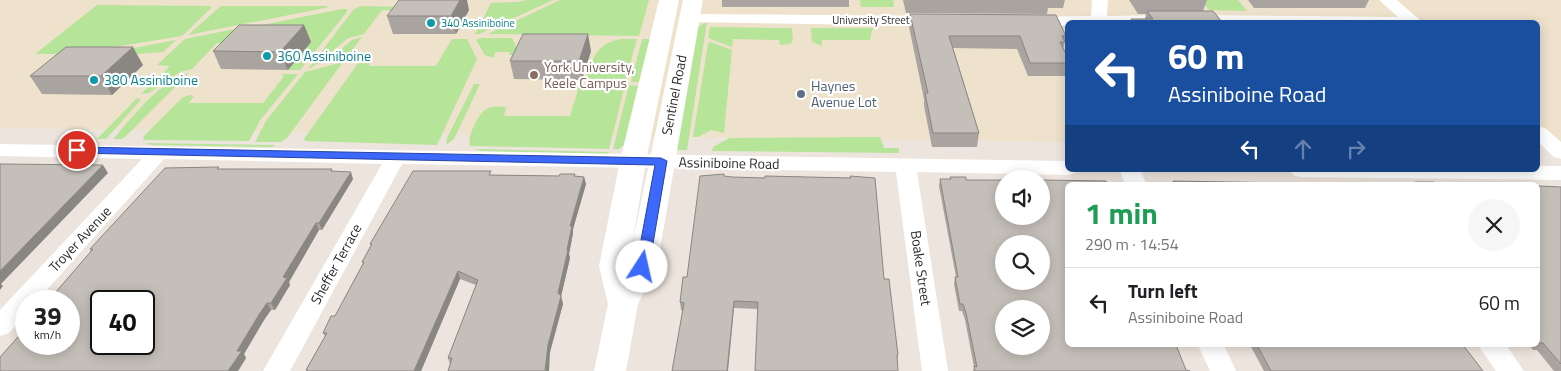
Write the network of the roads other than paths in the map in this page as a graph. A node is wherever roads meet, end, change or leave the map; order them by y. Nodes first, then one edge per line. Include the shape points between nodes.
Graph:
1 (669, 0) edge
2 (1100, 0) edge
3 (1387, 0) edge
4 (691, 10) edge
5 (1099, 20) edge
6 (1411, 20) edge
7 (958, 21) edge
8 (1015, 22) edge
9 (1065, 22) edge
10 (1540, 134) edge
11 (0, 150) edge
12 (160, 152) junction
13 (1561, 153) edge
14 (396, 157) junction
15 (633, 161) junction
16 (661, 161) junction
17 (906, 166) junction
18 (1065, 168) edge
19 (1316, 172) edge
20 (1561, 172) edge
21 (1362, 178) edge
22 (623, 304) junction
23 (0, 326) edge
24 (1212, 347) edge
25 (1492, 347) edge
26 (276, 371) edge
27 (610, 371) edge
28 (935, 371) edge
29 (1223, 371) edge
30 (1510, 371) edge

1 - 15 street, Sentinel Road
2 - 5 street
3 - 6 street
4 - 7 street, University Street
4 - 16 street, Sentinel Road
8 - 9 street
10 - 13 street
11 - 12 street, Assiniboine Road
12 - 14 street, Assiniboine Road
12 - 23 street, Troyer Avenue
14 - 15 street, Assiniboine Road
14 - 26 street, Sheffer Terrace
15 - 16 street, Assiniboine Road
15 - 22 street, Sentinel Road via 614,266
16 - 17 street, Assiniboine Road
16 - 22 street, Sentinel Road via 642,267
17 - 18 street, Assiniboine Road
17 - 28 street, Boake Street
19 - 21 street
20 - 21 street
22 - 27 street, Sentinel Road
24 - 29 street
25 - 30 street

